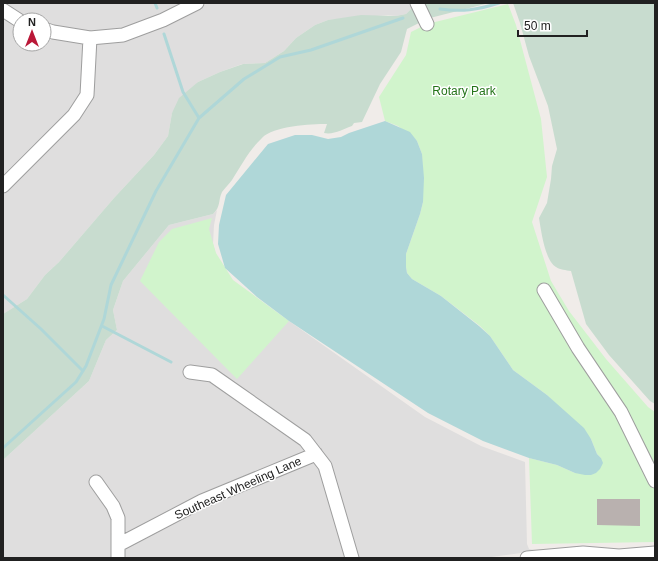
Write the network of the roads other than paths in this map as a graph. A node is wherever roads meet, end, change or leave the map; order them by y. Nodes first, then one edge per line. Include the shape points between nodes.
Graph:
1 (197, 3) edge
2 (417, 3) edge
3 (3, 10) edge
4 (12, 16) edge
5 (427, 24) dead end
6 (52, 32) edge
7 (90, 38) junction
8 (3, 186) edge
9 (544, 290) dead end
10 (190, 372) dead end
11 (316, 454) junction
12 (655, 481) edge
13 (96, 482) dead end
14 (118, 545) junction
15 (655, 554) edge
16 (616, 557) edge
17 (118, 558) edge
18 (352, 558) edge
19 (527, 558) edge

1 - 7 street via 163,20 123,35
2 - 5 street
3 - 4 street
6 - 7 street
7 - 8 street via 88,95 74,115
9 - 12 street via 578,348 621,412
10 - 11 street via 212,375 305,440
11 - 14 street, Southeast Wheeling Lane via 202,501
11 - 18 street via 325,466
13 - 14 street via 118,518
14 - 17 street
15 - 16 street
16 - 19 street via 583,553

